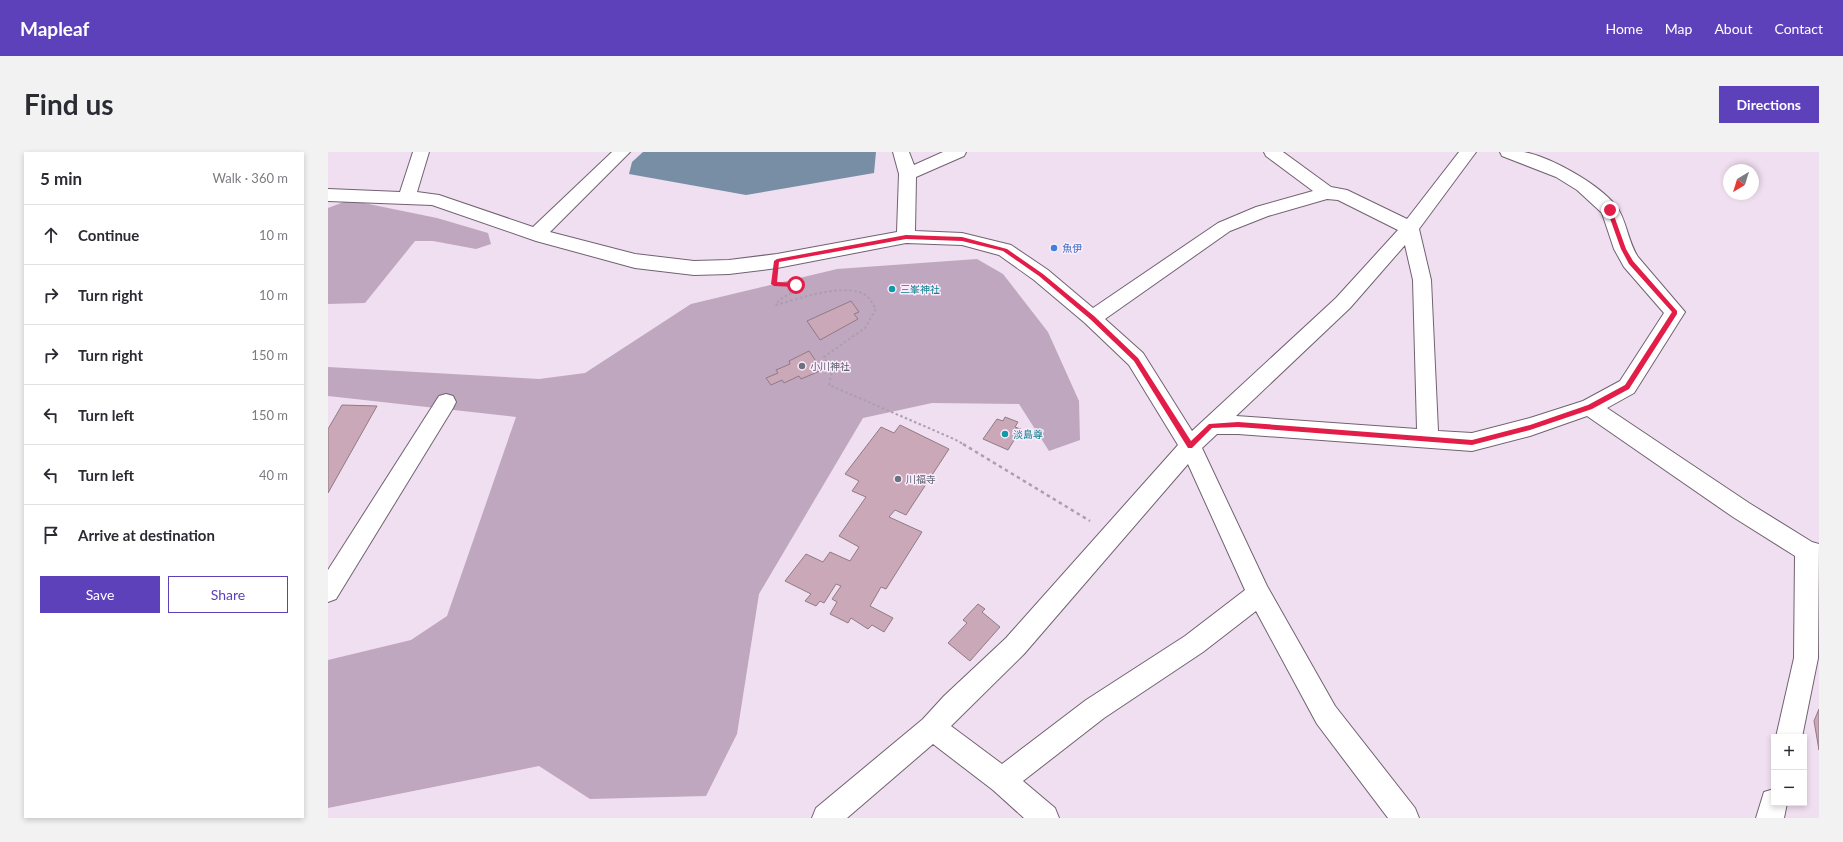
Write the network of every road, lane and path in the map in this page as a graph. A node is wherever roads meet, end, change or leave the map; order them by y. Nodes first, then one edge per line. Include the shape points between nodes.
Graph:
1 (420, 152) edge
2 (622, 152) edge
3 (901, 152) edge
4 (958, 152) edge
5 (1272, 152) edge
6 (1468, 152) edge
7 (1508, 152) edge
8 (908, 174) junction
9 (1327, 193) junction
10 (328, 195) edge
11 (407, 197) junction
12 (1410, 228) junction
13 (536, 235) junction
14 (906, 237) junction
15 (777, 261) junction
16 (1092, 318) junction
17 (446, 402) dead end
18 (1590, 407) junction
19 (1211, 425) junction
20 (1428, 439) junction
21 (1190, 446) junction
22 (1113, 535) junction
23 (1813, 552) edge
24 (328, 591) edge
25 (1259, 594) junction
26 (932, 728) junction
27 (1790, 734) edge
28 (1002, 781) junction
29 (1773, 806) edge
30 (826, 818) edge
31 (1045, 818) edge
32 (1405, 818) edge
33 (1770, 818) edge

1 - 11 street
2 - 13 street
3 - 8 street
4 - 8 street
5 - 9 street
6 - 12 street
7 - 18 street via 1562,173 1583,186 1610,210 1631,262 1675,312 1627,387
8 - 14 street
9 - 12 street via 1341,194
9 - 16 street via 1262,211 1224,227
10 - 11 street
11 - 13 street via 433,199
12 - 19 street via 1343,303
12 - 20 street via 1422,280
13 - 15 street via 635,261 694,268
14 - 15 street
14 - 16 street via 962,239 1005,250 1041,275
15 - 22 path via 774,284 796,285 800,288 779,300 776,305 851,290 866,295 876,309 865,328 824,357 832,371 829,385 954,439
16 - 21 street via 1136,360
17 - 24 street
18 - 20 street via 1530,427 1472,442
18 - 23 street via 1741,510
19 - 20 street
19 - 21 street
21 - 22 street
21 - 25 street
22 - 26 street via 1015,646
23 - 27 street via 1806,658
25 - 28 street via 1194,644 1095,709
25 - 32 street via 1326,715
26 - 28 street
26 - 30 street
28 - 31 street
29 - 33 street

